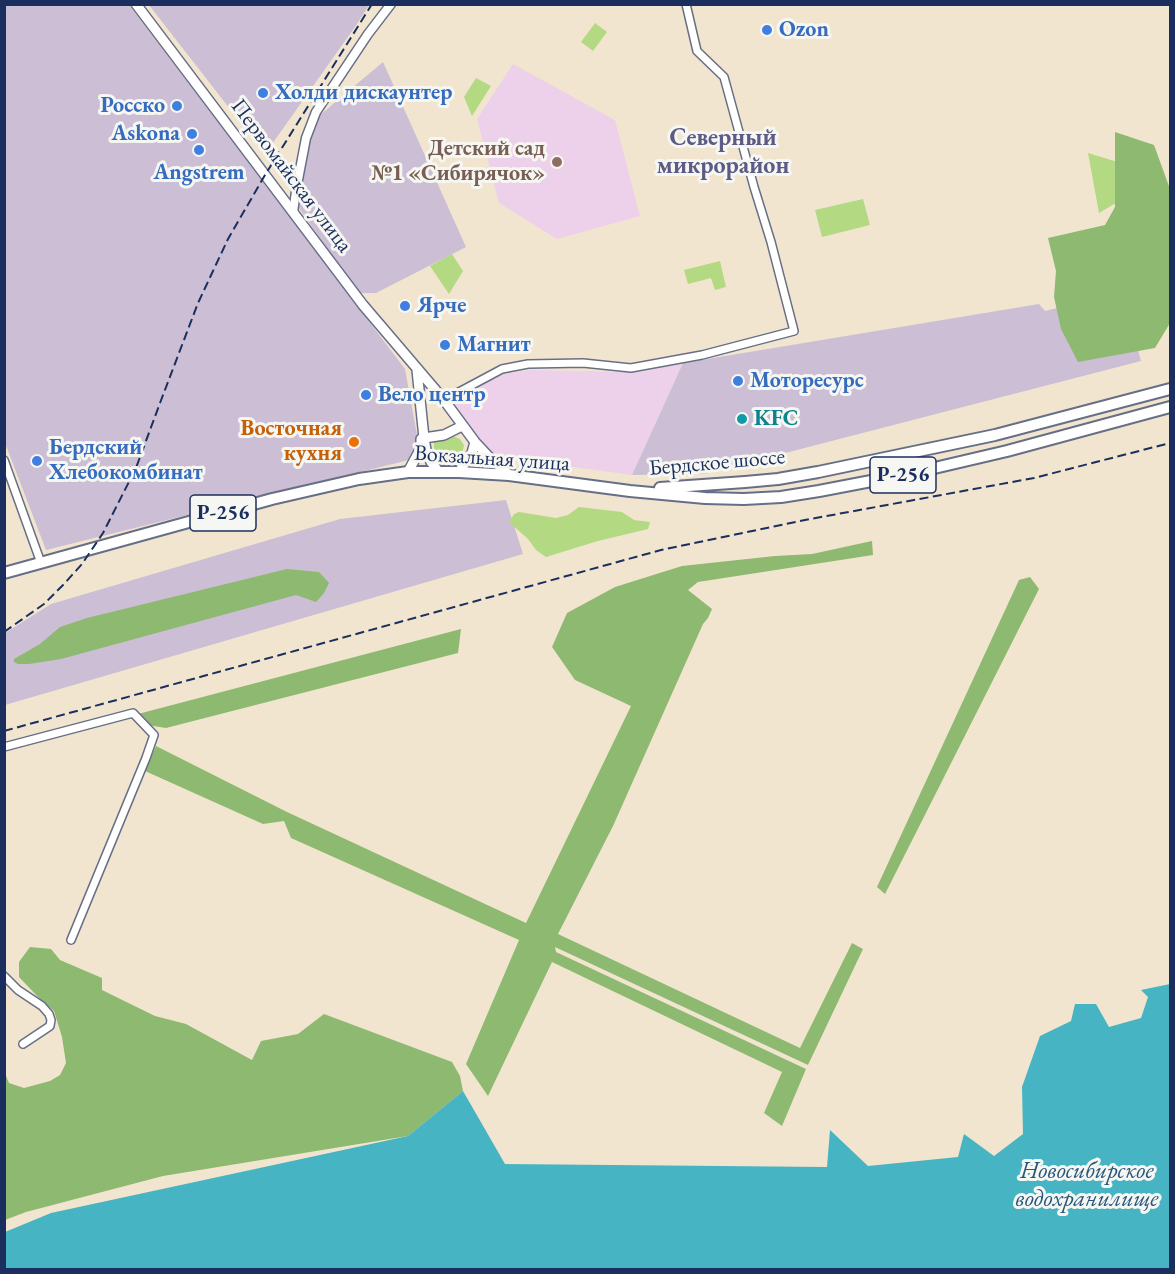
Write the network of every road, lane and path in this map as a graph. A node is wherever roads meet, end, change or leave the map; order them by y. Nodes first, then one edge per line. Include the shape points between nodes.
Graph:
1 (136, 4) edge
2 (391, 4) edge
3 (686, 4) edge
4 (293, 212) junction
5 (417, 370) junction
6 (1170, 389) edge
7 (444, 400) junction
8 (1170, 407) edge
9 (422, 415) junction
10 (462, 426) junction
11 (424, 438) junction
12 (475, 442) junction
13 (4, 459) edge
14 (408, 472) junction
15 (439, 472) junction
16 (459, 472) junction
17 (509, 475) junction
18 (630, 490) junction
19 (41, 563) junction
20 (4, 573) edge
21 (4, 747) edge
22 (71, 940) dead end
23 (4, 976) edge
24 (23, 1044) dead end

1 - 4 main road, Первомайская улица
2 - 4 street via 316,112 306,138
3 - 7 street via 697,51 724,77 794,331 702,355 631,368 583,363 528,364 502,369
4 - 5 main road, Первомайская улица
5 - 7 main road, Первомайская улица
5 - 9 main road
6 - 18 highway, Бердское шоссе / Р-256 via 995,435 818,472 745,483
7 - 10 main road, Первомайская улица
8 - 18 highway, Бердское шоссе / Р-256 via 913,473 782,497 705,498
9 - 11 main road
9 - 14 main road via 421,448
10 - 11 main road via 444,435
10 - 12 main road, Первомайская улица
11 - 15 main road via 431,462
12 - 16 main road
12 - 17 main road, Первомайская улица
13 - 19 street
14 - 15 highway, Вокзальная улица / Р-256
14 - 19 highway, Вокзальная улица / Р-256 via 328,485
15 - 16 highway, Вокзальная улица / Р-256
16 - 17 highway, Вокзальная улица / Р-256
17 - 18 highway, Вокзальная улица / Р-256
19 - 20 highway, Вокзальная улица / Р-256
21 - 22 street via 133,713 154,735
23 - 24 street via 42,1006 51,1020 50,1026

